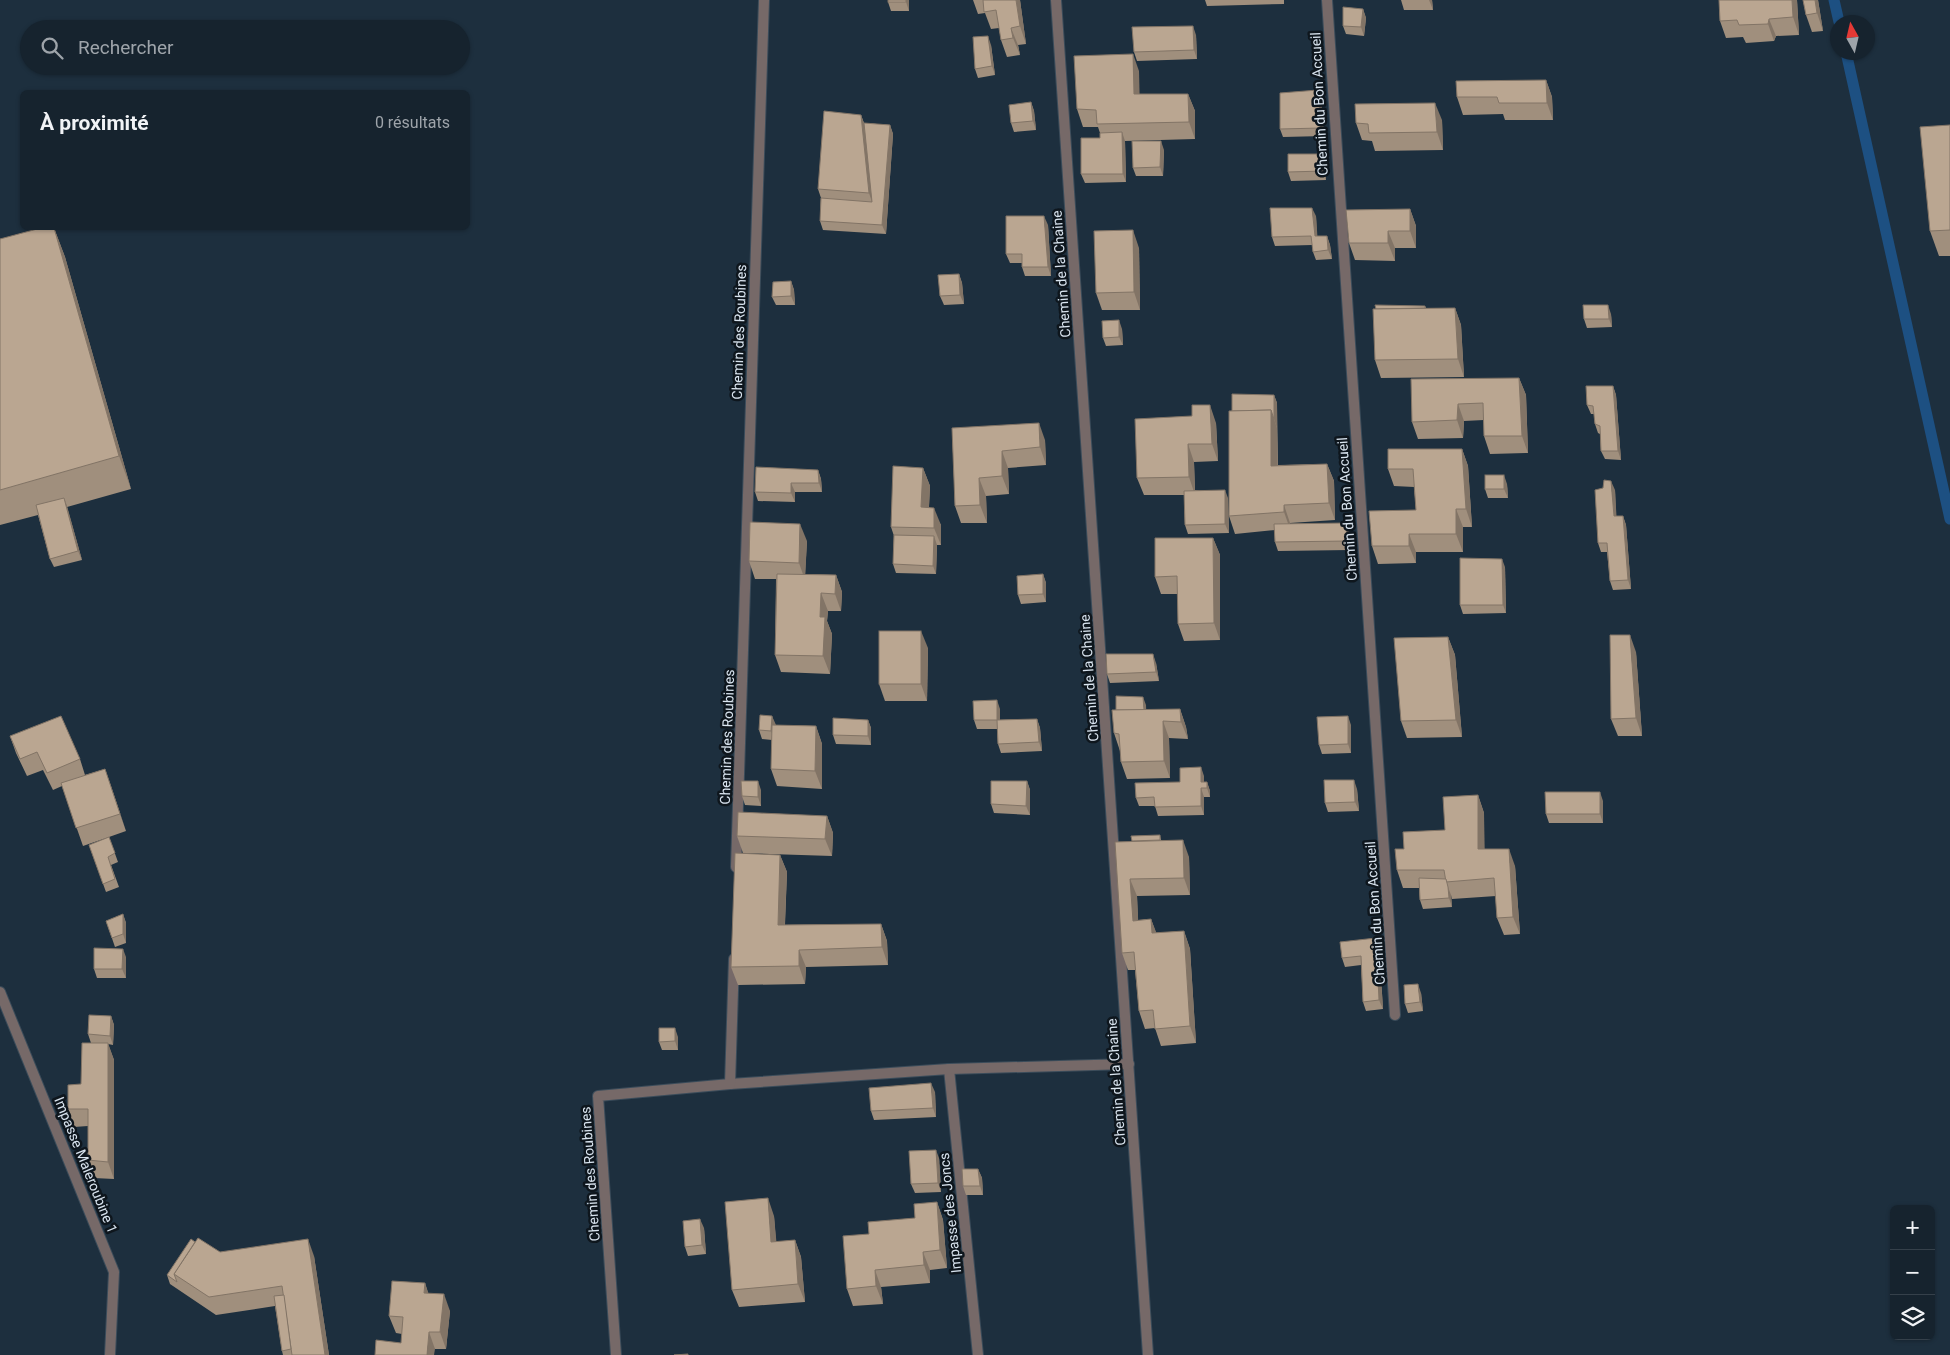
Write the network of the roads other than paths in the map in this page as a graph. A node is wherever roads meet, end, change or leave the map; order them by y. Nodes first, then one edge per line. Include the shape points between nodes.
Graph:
1 (764, 0) edge
2 (1056, 0) edge
3 (1327, 0) edge
4 (736, 875) edge
5 (734, 944) edge
6 (0, 992) edge
7 (1396, 1015) dead end
8 (1129, 1064) junction
9 (949, 1069) junction
10 (730, 1084) junction
11 (110, 1355) edge
12 (616, 1355) edge
13 (978, 1355) edge
14 (1148, 1355) edge

1 - 4 street, Chemin des Roubines
2 - 8 street, Chemin de la Chaine
3 - 7 street, Chemin du Bon Accueil
5 - 10 street
6 - 11 street, Impasse Maleroubine 1 via 114,1272
8 - 9 street
8 - 14 street, Chemin de la Chaine
9 - 10 street
9 - 13 street, Impasse des Joncs
10 - 12 street, Chemin des Roubines via 598,1096

